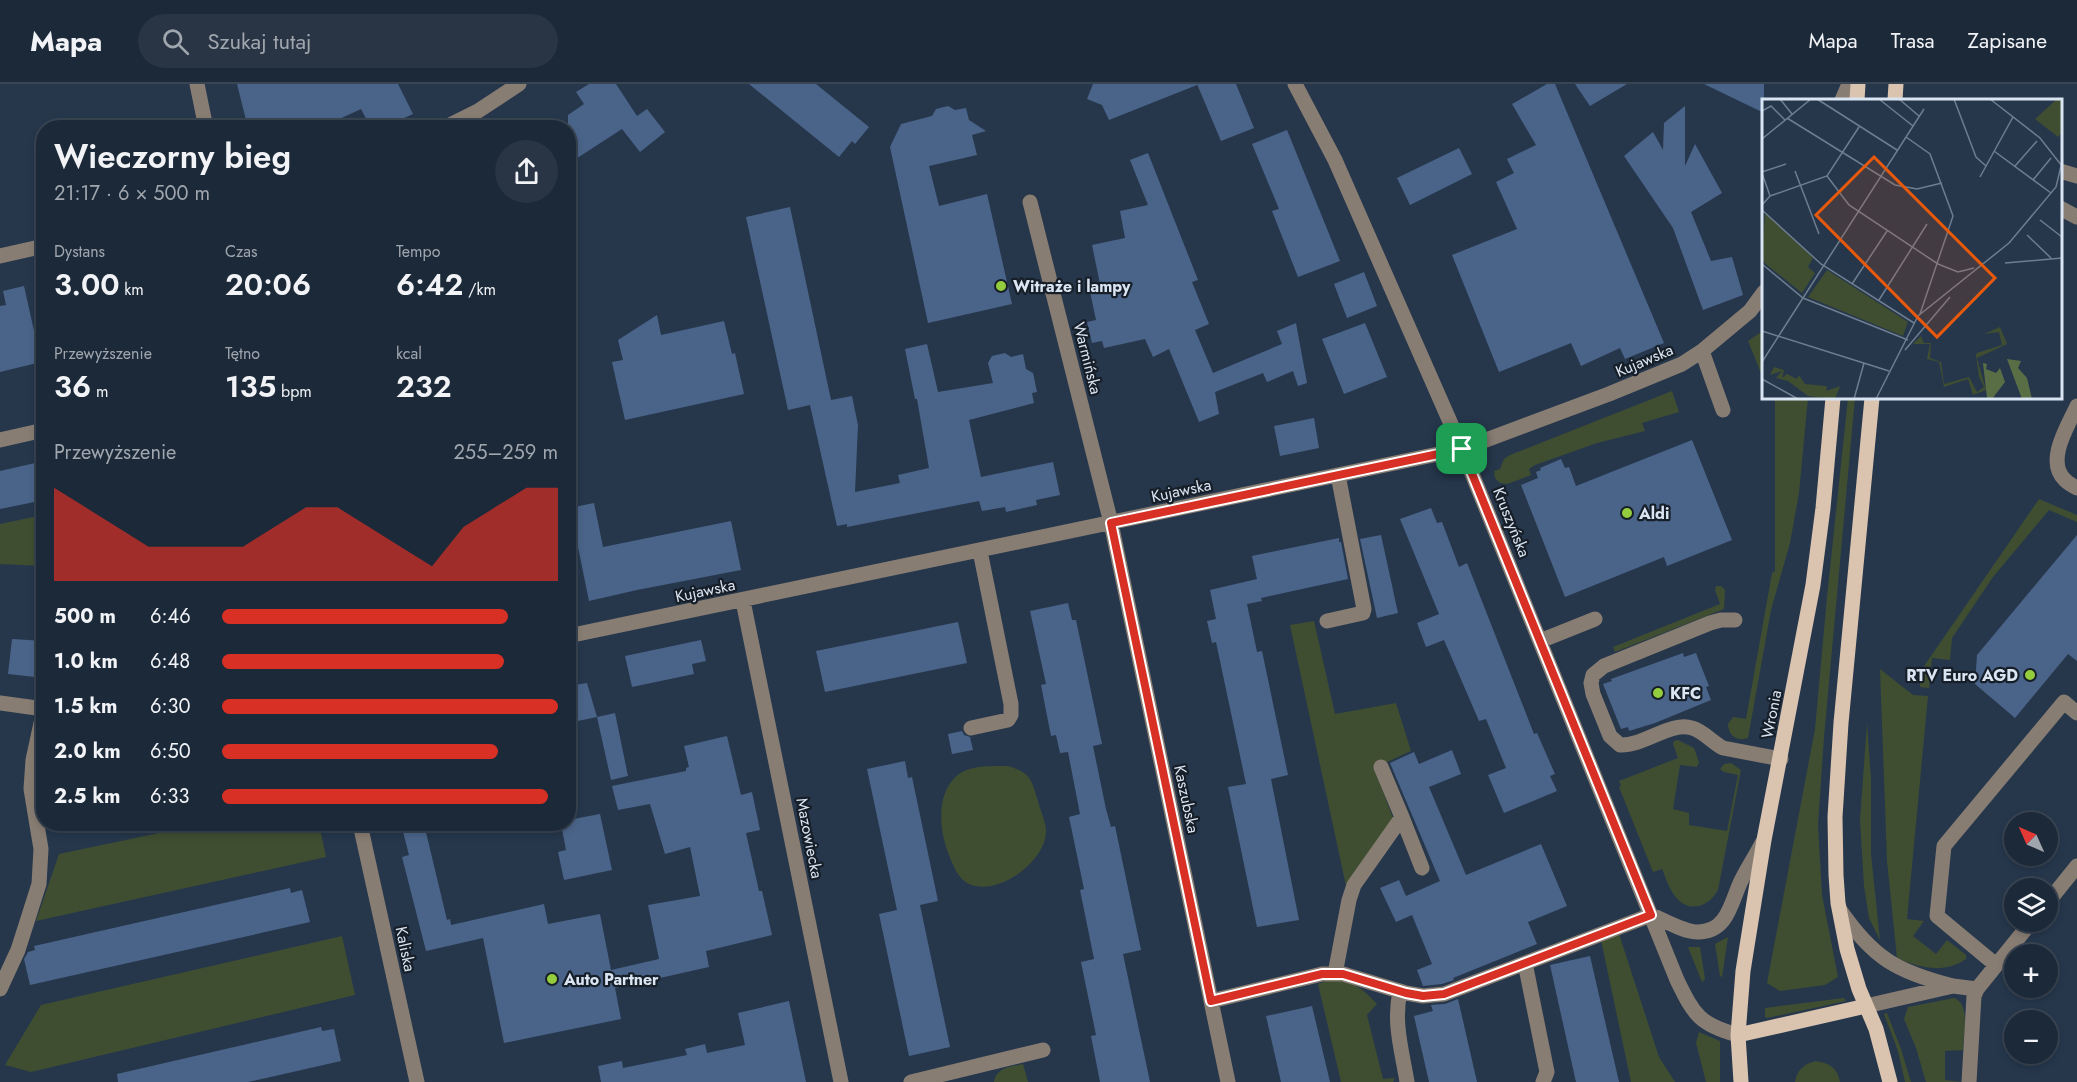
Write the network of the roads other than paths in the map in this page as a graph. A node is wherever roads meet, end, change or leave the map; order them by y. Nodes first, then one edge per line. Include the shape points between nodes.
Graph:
1 (197, 84) edge
2 (519, 84) edge
3 (1295, 84) edge
4 (1849, 84) edge
5 (1858, 84) edge
6 (1896, 84) edge
7 (1842, 99) edge
8 (1857, 99) edge
9 (1895, 99) edge
10 (204, 120) edge
11 (460, 120) edge
12 (2062, 171) edge
13 (2077, 176) edge
14 (1030, 202) dead end
15 (2062, 209) edge
16 (2077, 217) edge
17 (36, 248) edge
18 (0, 255) edge
19 (1762, 295) edge
20 (1702, 351) junction
21 (1833, 399) edge
22 (1872, 399) edge
23 (2077, 406) edge
24 (1723, 410) dead end
25 (36, 432) edge
26 (0, 440) edge
27 (1462, 449) junction
28 (1338, 475) junction
29 (2077, 488) edge
30 (1111, 523) junction
31 (980, 551) junction
32 (743, 601) junction
33 (1595, 619) dead end
34 (1327, 621) dead end
35 (1735, 621) dead end
36 (576, 634) edge
37 (1540, 641) junction
38 (0, 703) edge
39 (36, 708) edge
40 (2077, 712) edge
41 (971, 728) dead end
42 (36, 746) edge
43 (1781, 759) junction
44 (1381, 767) dead end
45 (1402, 817) junction
46 (36, 819) edge
47 (38, 831) edge
48 (362, 831) edge
49 (1764, 840) junction
50 (2077, 866) edge
51 (1422, 868) dead end
52 (2058, 890) edge
53 (1840, 910) junction
54 (1651, 915) junction
55 (2023, 932) edge
56 (1525, 963) junction
57 (1996, 965) junction
58 (1335, 974) junction
59 (1953, 986) junction
60 (0, 989) edge
61 (1977, 989) junction
62 (1400, 992) junction
63 (1211, 1001) junction
64 (1866, 1006) junction
65 (1738, 1035) junction
66 (1043, 1050) dead end
67 (968, 1076) edge
68 (417, 1082) edge
69 (841, 1082) edge
70 (911, 1082) edge
71 (1228, 1082) edge
72 (1407, 1082) edge
73 (1543, 1082) edge
74 (1741, 1082) edge
75 (1890, 1082) edge
76 (1969, 1082) edge

1 - 10 street
2 - 11 street
3 - 27 street, Kruszyńska via 1335,160
4 - 7 street
5 - 8 main road
6 - 9 main road
12 - 13 street
14 - 30 street, Warmińska
15 - 16 street
17 - 18 street
19 - 20 street, Kujawska via 1750,311
20 - 24 street
20 - 27 street, Kujawska via 1657,375
21 - 43 main road, Wronia via 1813,585
22 - 53 main road via 1840,723 1835,817
23 - 29 street via 2058,450 2057,464 2064,480
25 - 26 street
27 - 28 street, Kujawska
27 - 37 street, Kruszyńska
28 - 30 street, Kujawska
28 - 34 street via 1364,609 1363,613
30 - 31 street, Kujawska
30 - 63 street, Kaszubska
31 - 32 street, Kujawska
31 - 41 street via 1011,715 1008,720
32 - 36 street, Kujawska
32 - 69 street, Mazowiecka
33 - 37 street
35 - 43 street via 1710,623 1610,663 1596,671 1591,688 1610,736 1620,745 1635,744 1688,726 1714,744
37 - 54 street, Kruszyńska
38 - 39 street
40 - 57 street via 2064,702 1944,846 1937,916
42 - 46 street via 31,789
43 - 49 main road, Wronia
44 - 45 street
45 - 51 street
45 - 58 street via 1354,885
47 - 60 street via 39,884 18,950
48 - 68 street, Kaliska
49 - 54 street via 1730,911 1716,927 1697,932
49 - 65 main road, Wronia via 1743,971
50 - 52 street
53 - 59 street via 1866,943 1897,968
53 - 64 main road via 1847,949
54 - 56 street
54 - 65 street, Kruszyńska via 1677,980 1699,1018 1718,1030
55 - 57 street
56 - 62 street via 1444,994
56 - 73 street via 1547,1072
57 - 61 street
58 - 62 street
58 - 63 street
59 - 61 street
59 - 64 street
61 - 76 street
62 - 72 street via 1396,1021
63 - 71 street, Kaszubska
64 - 65 main road
64 - 75 main road
65 - 74 main road, Wronia
66 - 67 street
67 - 70 street

